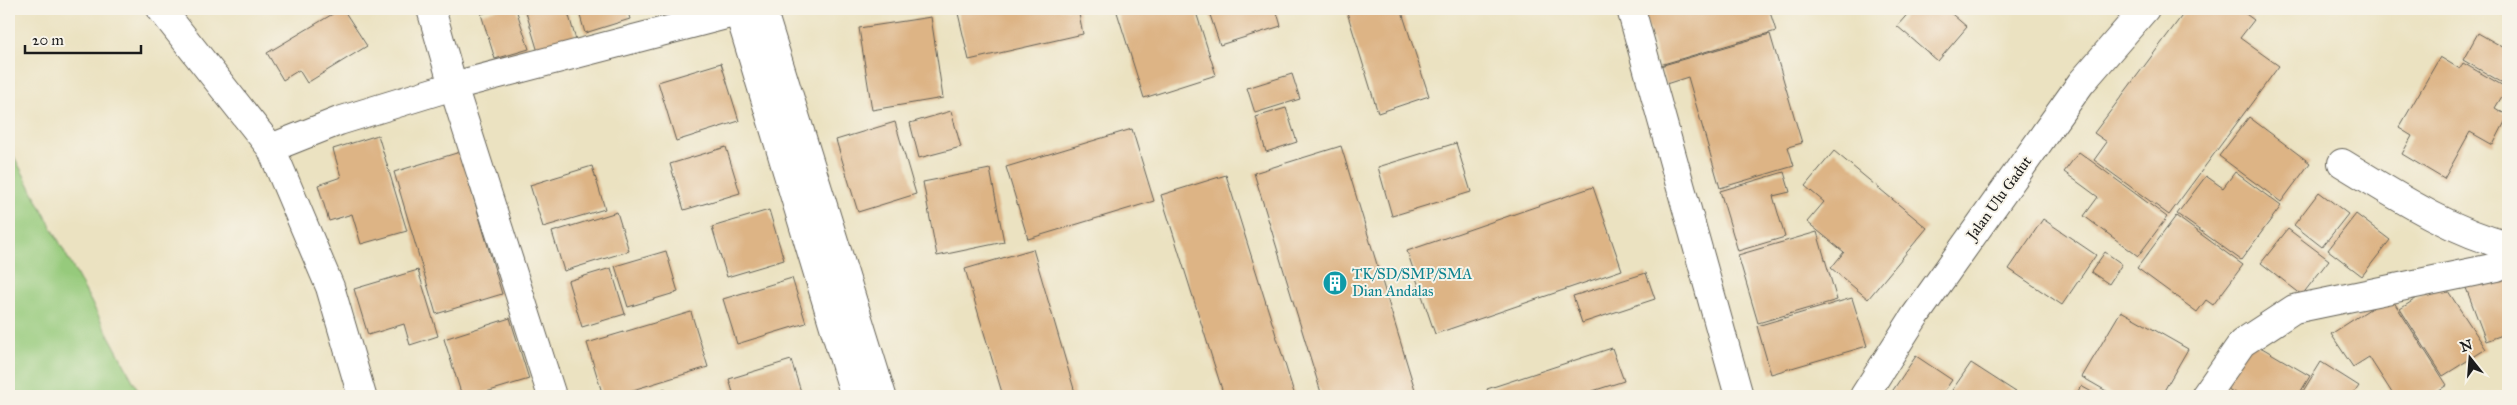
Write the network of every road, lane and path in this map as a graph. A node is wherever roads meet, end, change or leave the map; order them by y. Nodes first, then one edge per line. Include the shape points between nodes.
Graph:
1 (161, 9) edge
2 (431, 9) edge
3 (747, 9) edge
4 (1631, 9) edge
5 (2145, 9) edge
6 (453, 86) junction
7 (271, 148) junction
8 (2342, 163) dead end
9 (2508, 246) edge
10 (2508, 261) edge
11 (362, 396) edge
12 (552, 396) edge
13 (855, 396) edge
14 (882, 396) edge
15 (1739, 396) edge
16 (1864, 396) edge
17 (2205, 396) edge

1 - 7 street
2 - 6 street
3 - 6 street
3 - 13 street
3 - 14 street
4 - 15 street
5 - 16 street, Jalan Ulu Gadut via 2076,91 1915,316
6 - 7 street via 339,120
6 - 12 street
7 - 11 street via 330,287
8 - 9 street via 2424,212 2481,238
10 - 17 street via 2497,267 2294,309 2242,343

